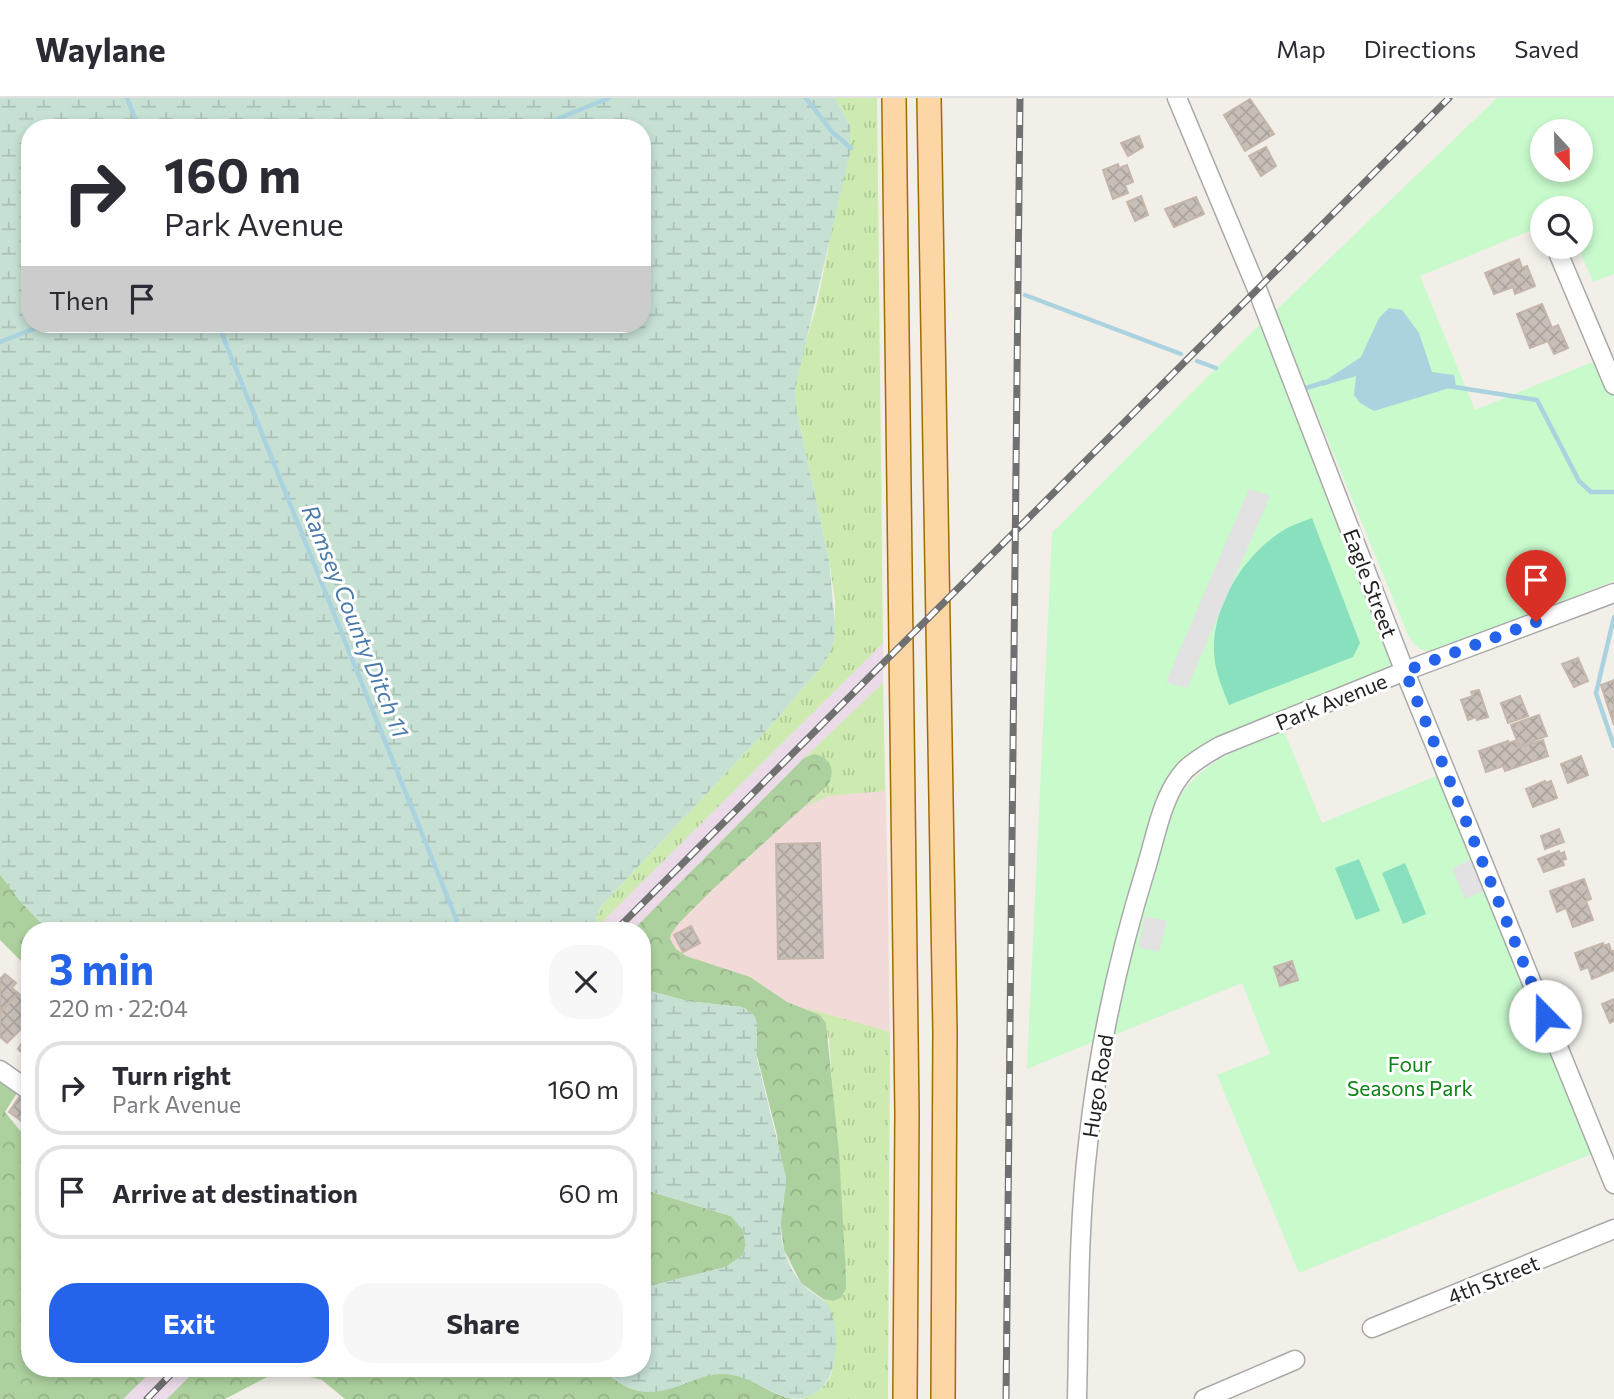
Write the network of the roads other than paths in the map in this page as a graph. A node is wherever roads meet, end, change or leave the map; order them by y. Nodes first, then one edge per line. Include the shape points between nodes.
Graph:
1 (894, 98) edge
2 (929, 98) edge
3 (1177, 98) edge
4 (1560, 259) edge
5 (1614, 385) edge
6 (1614, 593) edge
7 (1405, 671) junction
8 (1176, 783) joint
9 (0, 1070) edge
10 (21, 1085) edge
11 (1614, 1184) edge
12 (1614, 1229) edge
13 (1372, 1328) dead end
14 (1295, 1360) dead end
15 (905, 1399) edge
16 (943, 1399) edge
17 (1077, 1399) edge
18 (1204, 1399) edge

1 - 15 main road via 907,1114
2 - 16 main road via 945,997
3 - 7 street, Eagle Street via 1257,289
4 - 5 street
6 - 7 street, Park Avenue
7 - 8 street, Park Avenue via 1220,746 1186,770
7 - 11 street, Eagle Street
8 - 17 street, Hugo Road via 1134,907 1100,1059 1081,1227
9 - 10 street
12 - 13 street, 4th Street
14 - 18 street

